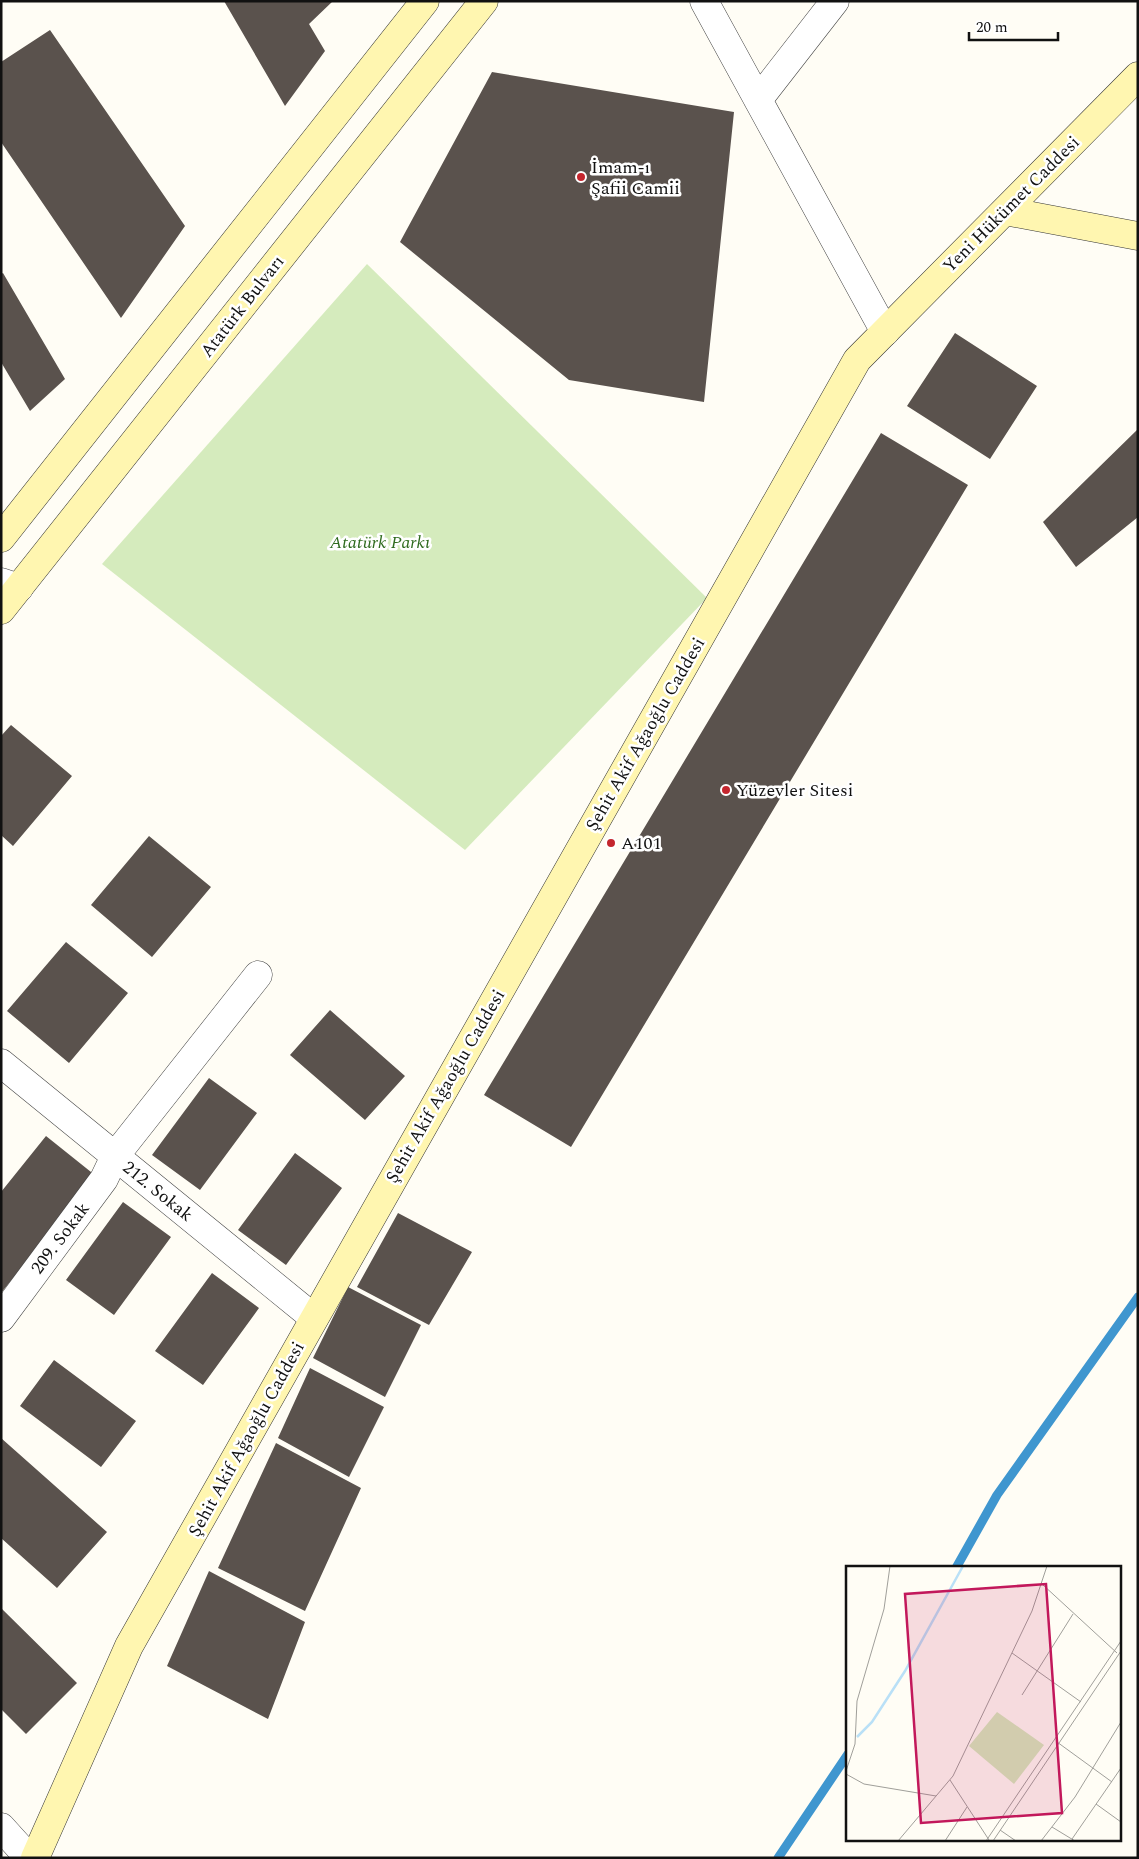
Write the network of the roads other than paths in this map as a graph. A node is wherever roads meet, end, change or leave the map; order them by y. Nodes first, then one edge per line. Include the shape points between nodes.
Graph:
1 (426, 1) edge
2 (484, 1) edge
3 (704, 1) edge
4 (835, 1) edge
5 (1138, 76) edge
6 (758, 100) junction
7 (1005, 211) junction
8 (1138, 236) edge
9 (885, 332) junction
10 (1, 538) edge
11 (10, 585) edge
12 (1, 610) edge
13 (258, 975) dead end
14 (1, 1063) edge
15 (115, 1156) junction
16 (1, 1318) edge
17 (314, 1318) junction
18 (1, 1827) edge
19 (29, 1858) edge
20 (35, 1858) edge

1 - 10 street
2 - 11 street, Atatürk Bulvarı
3 - 6 street
4 - 6 street
5 - 7 street, Yeni Hükümet Caddesi
6 - 9 street
7 - 8 street
7 - 9 street, Yeni Hükümet Caddesi
9 - 17 street, Şehit Akif Ağaoğlu Caddesi via 857,360
11 - 12 street, Atatürk Bulvarı
13 - 15 street, 209. Sokak
14 - 15 street, 212. Sokak
15 - 16 street, 209. Sokak via 104,1179
15 - 17 street, 212. Sokak
17 - 20 street, Şehit Akif Ağaoğlu Caddesi via 129,1646
18 - 19 street

